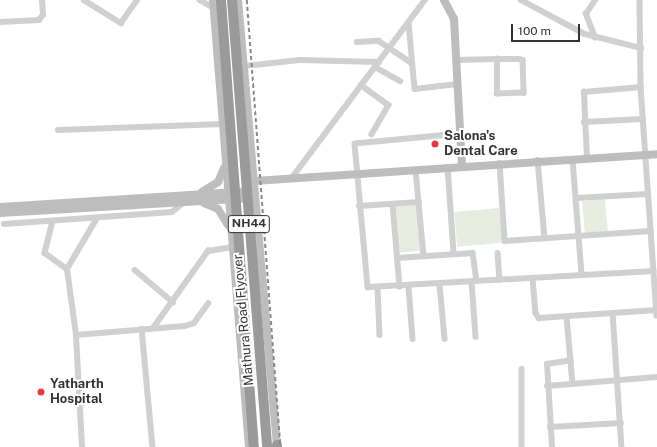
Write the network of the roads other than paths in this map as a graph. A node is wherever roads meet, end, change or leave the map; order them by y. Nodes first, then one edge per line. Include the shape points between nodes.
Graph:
1 (42, 0) edge
2 (84, 0) edge
3 (137, 0) edge
4 (200, 0) edge
5 (221, 0) edge
6 (232, 0) edge
7 (238, 0) edge
8 (425, 0) edge
9 (444, 0) edge
10 (521, 0) edge
11 (595, 0) edge
12 (640, 0) edge
13 (213, 4) edge
14 (0, 22) edge
15 (409, 23) junction
16 (595, 38) junction
17 (357, 42) dead end
18 (389, 48) junction
19 (641, 48) junction
20 (456, 60) junction
21 (497, 60) junction
22 (412, 63) junction
23 (377, 65) junction
24 (244, 66) junction
25 (400, 81) dead end
26 (457, 84) junction
27 (361, 85) junction
28 (641, 87) junction
29 (643, 119) junction
30 (584, 122) junction
31 (223, 124) junction
32 (58, 130) dead end
33 (372, 134) dead end
34 (460, 134) junction
35 (657, 154) edge
36 (646, 155) junction
37 (251, 157) junction
38 (587, 159) junction
39 (538, 160) junction
40 (574, 160) junction
41 (225, 161) junction
42 (500, 162) junction
43 (462, 166) junction
44 (448, 167) junction
45 (416, 170) junction
46 (357, 174) junction
47 (291, 179) junction
48 (253, 181) junction
49 (139, 190) dead end
50 (254, 194) junction
51 (648, 194) junction
52 (227, 196) junction
53 (135, 198) junction
54 (198, 198) junction
55 (576, 198) junction
56 (419, 202) junction
57 (183, 203) junction
58 (393, 204) junction
59 (73, 206) junction
60 (359, 206) junction
61 (0, 207) edge
62 (0, 213) edge
63 (97, 218) junction
64 (256, 218) junction
65 (229, 220) junction
66 (53, 221) junction
67 (4, 224) dead end
68 (230, 229) junction
69 (651, 231) junction
70 (579, 236) junction
71 (545, 238) junction
72 (232, 247) junction
73 (454, 253) junction
74 (498, 253) dead end
75 (424, 256) junction
76 (397, 258) junction
77 (67, 269) junction
78 (135, 270) dead end
79 (654, 271) junction
80 (582, 276) junction
81 (533, 279) junction
82 (500, 280) junction
83 (475, 281) junction
84 (440, 285) junction
85 (400, 287) junction
86 (409, 287) junction
87 (378, 288) junction
88 (173, 302) junction
89 (208, 304) dead end
90 (657, 310) edge
91 (613, 314) junction
92 (657, 314) edge
93 (567, 316) junction
94 (153, 328) junction
95 (142, 329) junction
96 (380, 334) dead end
97 (76, 335) junction
98 (476, 337) dead end
99 (412, 339) dead end
100 (445, 339) dead end
101 (571, 360) junction
102 (522, 369) dead end
103 (657, 377) edge
104 (618, 380) junction
105 (573, 384) junction
106 (547, 386) junction
107 (621, 423) junction
108 (550, 427) junction
109 (274, 446) edge
110 (82, 447) edge
111 (153, 447) edge
112 (248, 447) edge
113 (254, 447) edge
114 (522, 447) edge
115 (552, 447) edge
116 (622, 447) edge

1 - 14 street via 43,15 39,20
2 - 3 street via 121,23
4 - 13 street
5 - 113 highway, Mathura Road Flyover / NH44, bridge
6 - 109 highway, Mathura Road Flyover / NH44, bridge
7 - 24 street
8 - 15 street
9 - 20 street via 454,19
10 - 16 street
11 - 16 street via 586,14
12 - 19 street
13 - 31 street
15 - 18 street
15 - 22 street
16 - 19 street
17 - 18 street via 379,41
18 - 22 street
18 - 23 street
19 - 28 street
20 - 21 street
20 - 26 street
21 - 21 street via 523,60 524,94 497,94
22 - 26 street via 415,89
23 - 24 street via 300,60
23 - 25 street
23 - 27 street
24 - 37 street
26 - 34 street
27 - 33 street via 388,105
27 - 47 street
28 - 29 street
28 - 30 street via 584,92
29 - 30 street
29 - 36 street
30 - 38 street
31 - 32 street
31 - 41 street
34 - 43 street
34 - 46 street via 359,141 355,147
35 - 36 street
36 - 38 street
36 - 51 street
37 - 41 street via 238,164
37 - 48 street
38 - 40 street
39 - 40 street
39 - 42 street
39 - 71 street
40 - 55 street
41 - 52 street
41 - 54 street via 218,182
42 - 43 street
42 - 71 street via 505,241
43 - 44 street
44 - 45 street
44 - 73 street
45 - 46 street
45 - 56 street
46 - 47 street
46 - 60 street
47 - 48 street
48 - 50 street
49 - 53 street
50 - 52 street
50 - 64 street
51 - 55 street
51 - 69 street
52 - 54 street
52 - 65 street
53 - 54 street
53 - 59 street
54 - 57 street
54 - 68 street via 218,209
55 - 70 street
56 - 58 street
56 - 75 street
57 - 59 street
57 - 63 street via 172,212
58 - 60 street
58 - 76 street
59 - 61 street
59 - 62 street
60 - 87 street via 366,282 368,287
63 - 66 street
63 - 77 street
64 - 65 street via 239,213
64 - 109 street
65 - 68 street
66 - 67 street
66 - 77 street via 45,253
68 - 72 street
69 - 70 street
69 - 79 street
70 - 71 street
70 - 80 street
72 - 88 street via 208,251
72 - 112 street
73 - 75 street
73 - 83 street via 474,254
74 - 82 street
75 - 76 street
76 - 85 street
77 - 97 street
78 - 88 street
79 - 80 street
79 - 90 street
80 - 81 street
81 - 82 street
81 - 93 street via 537,316
82 - 83 street
83 - 84 street
83 - 98 street
84 - 86 street
84 - 100 street
85 - 86 street
85 - 87 street
86 - 99 street
87 - 96 street
88 - 94 street
89 - 94 street via 191,324
90 - 91 street
90 - 92 street
91 - 93 street
91 - 104 street
93 - 101 street
94 - 95 street
95 - 97 street
95 - 111 street
97 - 110 street
101 - 105 street
101 - 106 street via 547,364
102 - 114 street
103 - 104 street
104 - 105 street
104 - 107 street
105 - 106 street
106 - 108 street
107 - 108 street
107 - 116 street
108 - 115 street

